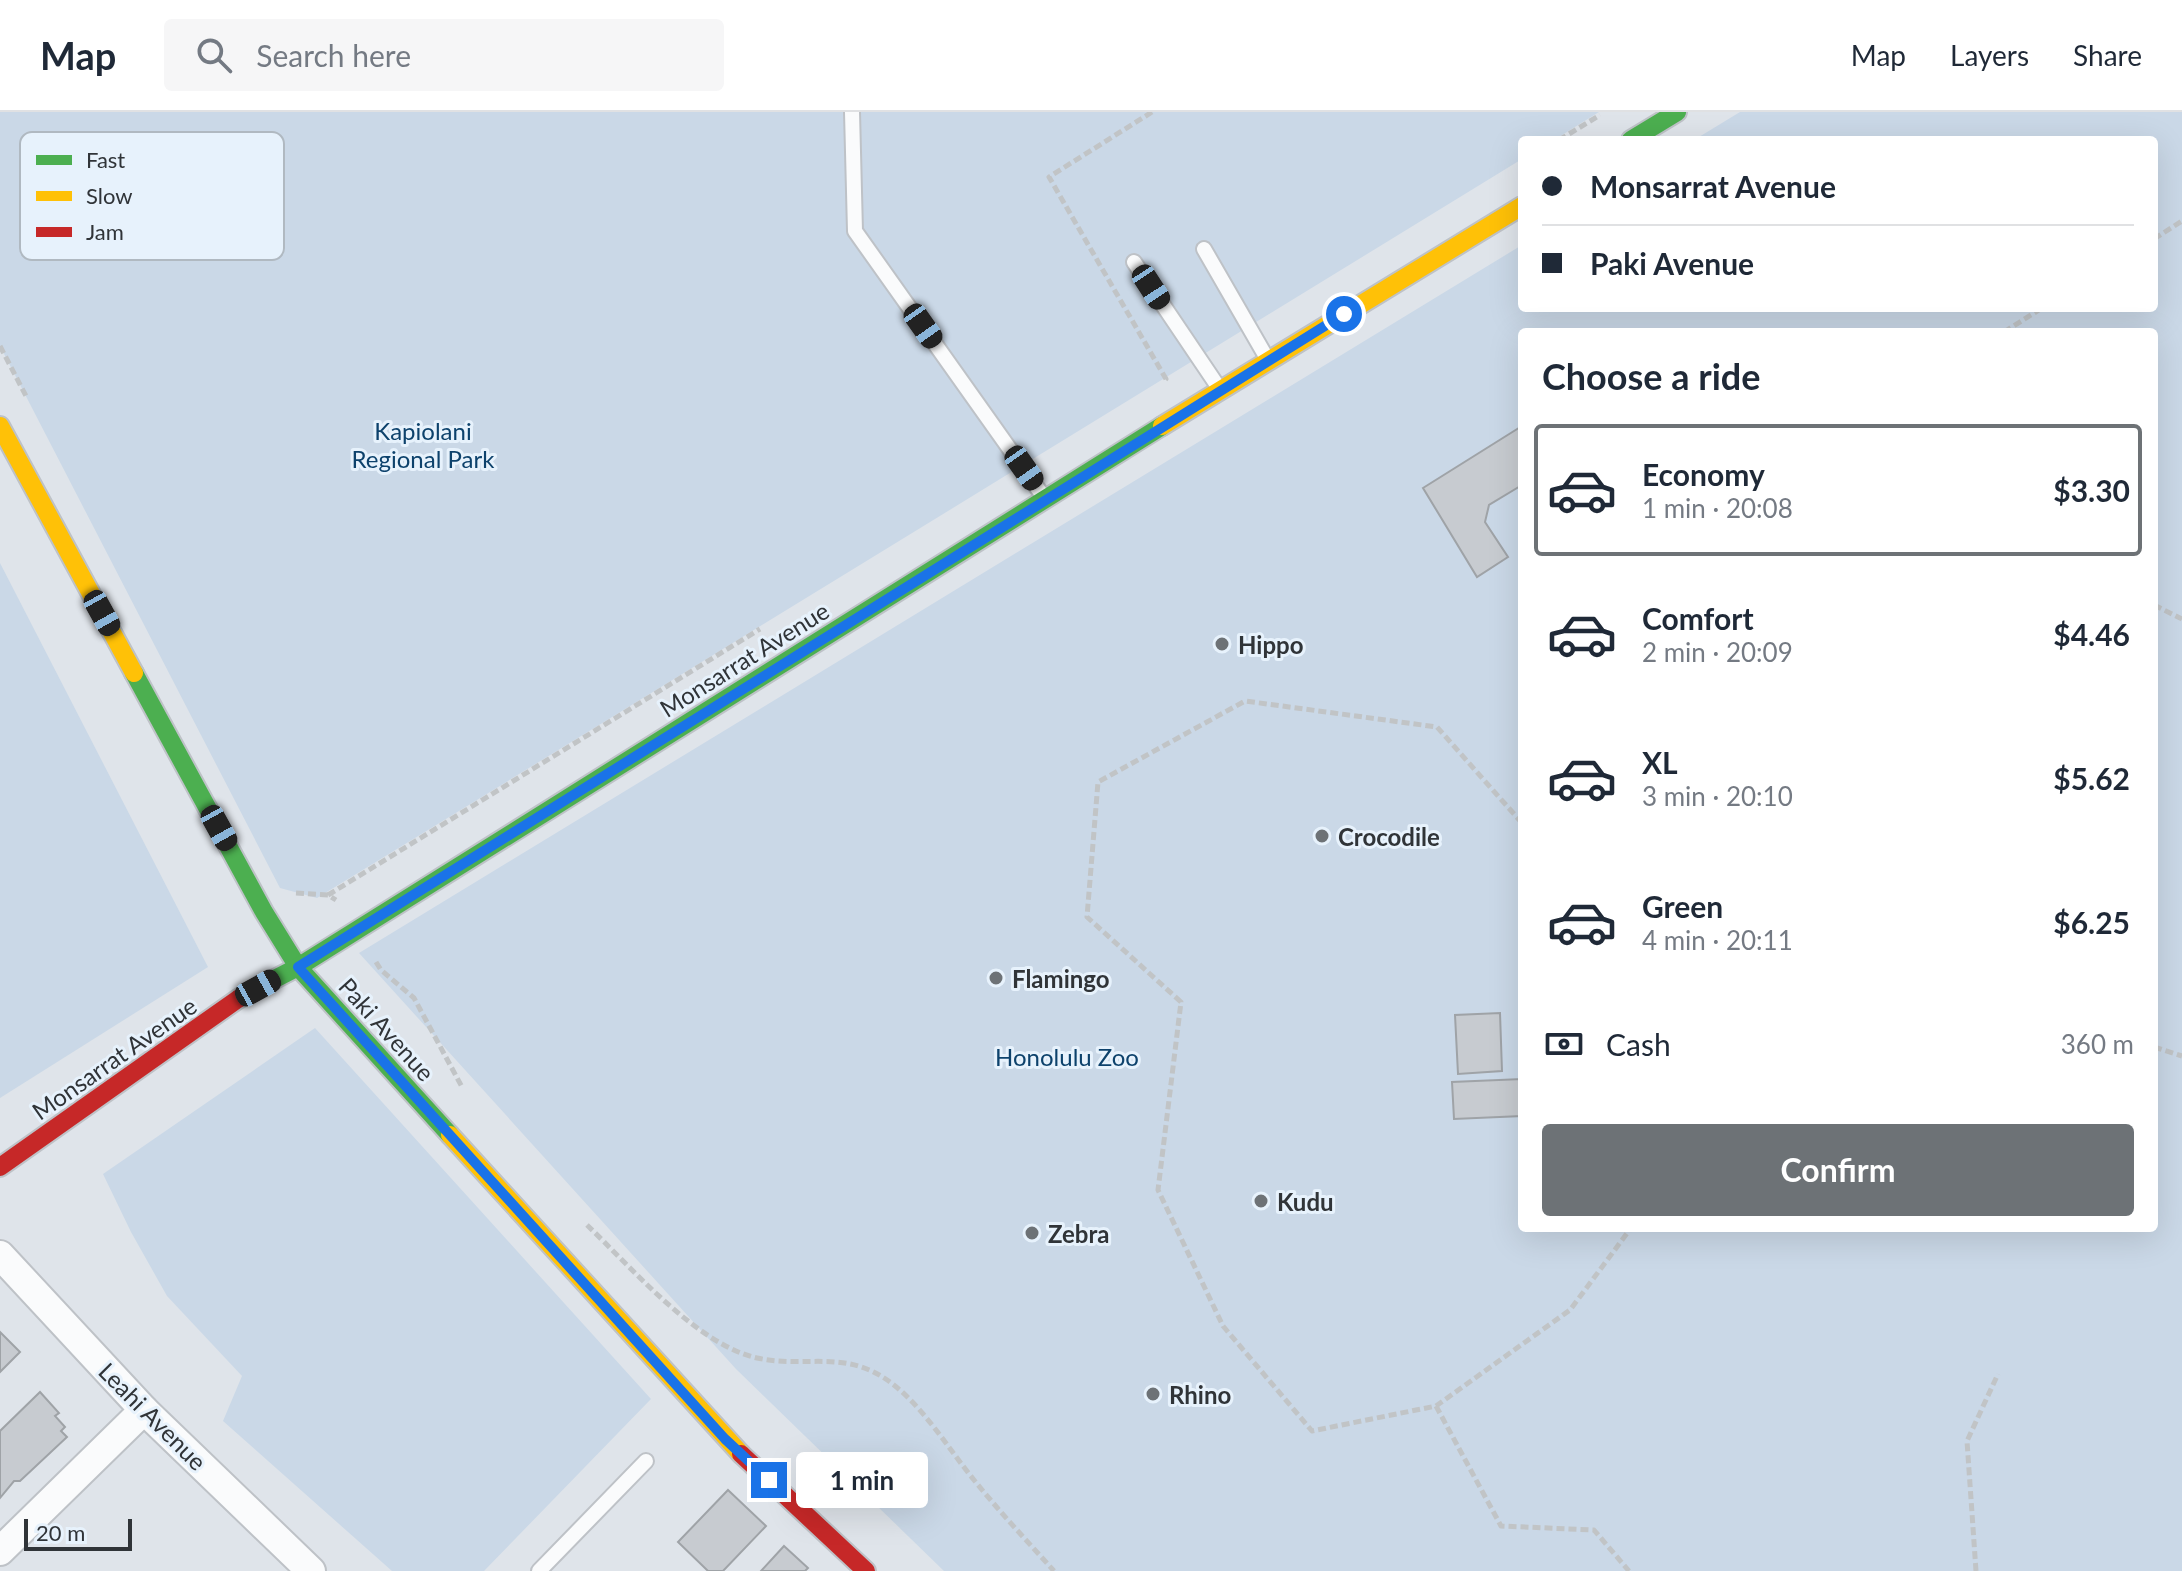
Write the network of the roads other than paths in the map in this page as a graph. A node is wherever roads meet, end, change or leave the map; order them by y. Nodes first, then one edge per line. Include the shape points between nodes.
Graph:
1 (852, 112) edge
2 (1677, 112) edge
3 (1638, 136) edge
4 (1518, 208) edge
5 (1204, 249) dead end
6 (1134, 262) dead end
7 (1268, 360) junction
8 (1220, 390) junction
9 (0, 426) edge
10 (1046, 499) junction
11 (298, 967) junction
12 (0, 1167) edge
13 (0, 1255) edge
14 (144, 1410) junction
15 (646, 1461) dead end
16 (0, 1551) edge
17 (311, 1571) edge
18 (539, 1571) edge
19 (866, 1571) edge

1 - 10 lane via 855,231
2 - 3 street
4 - 7 street, Monsarrat Avenue
5 - 7 lane
6 - 8 lane
7 - 8 street, Monsarrat Avenue
8 - 10 street, Monsarrat Avenue
9 - 11 street, Paki Avenue
10 - 11 street, Monsarrat Avenue
11 - 12 street, Monsarrat Avenue via 238,999
11 - 19 street, Paki Avenue via 725,1439
13 - 14 street, Leahi Avenue
14 - 16 street
14 - 17 street, Leahi Avenue
15 - 18 lane

